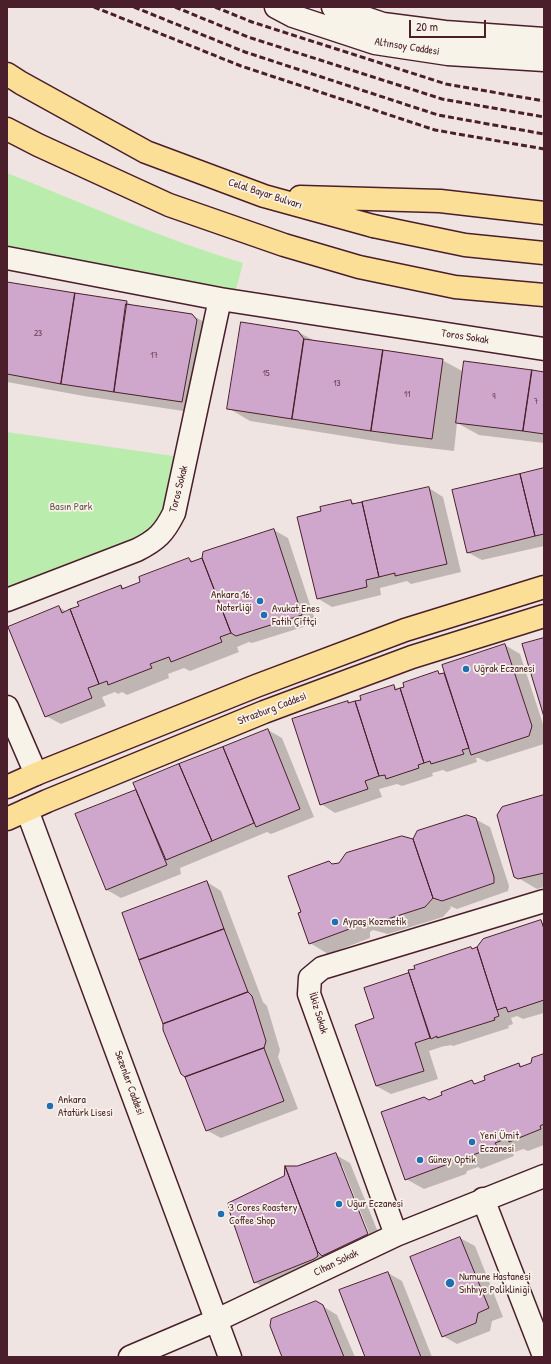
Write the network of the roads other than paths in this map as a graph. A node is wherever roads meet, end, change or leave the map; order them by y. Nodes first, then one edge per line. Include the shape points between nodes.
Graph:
1 (276, 7) edge
2 (333, 7) edge
3 (544, 39) edge
4 (544, 60) edge
5 (7, 74) edge
6 (7, 129) edge
7 (264, 196) junction
8 (544, 213) edge
9 (544, 253) edge
10 (7, 258) edge
11 (544, 295) edge
12 (220, 299) junction
13 (544, 349) edge
14 (544, 588) edge
15 (7, 600) edge
16 (544, 616) edge
17 (7, 707) edge
18 (36, 774) junction
19 (7, 787) edge
20 (27, 810) junction
21 (7, 819) edge
22 (544, 901) edge
23 (544, 1176) edge
24 (483, 1199) junction
25 (396, 1235) junction
26 (217, 1320) junction
27 (539, 1327) edge
28 (544, 1356) edge
29 (130, 1357) edge
30 (230, 1357) edge

1 - 4 street, Altınsoy Caddesi via 293,16 375,43 448,54
2 - 3 street, Altınsoy Caddesi via 383,24 445,32
5 - 7 main road, Celal Bayar Bulvarı via 146,152
6 - 11 main road via 169,205 284,246 359,267 456,287
7 - 8 main road via 440,201
7 - 9 main road, Celal Bayar Bulvarı, bridge via 373,226 465,245
10 - 12 street, Toros Sokak
12 - 13 street, Toros Sokak
12 - 15 street, Toros Sokak via 175,510 162,534 137,550
14 - 18 main road via 405,630
16 - 20 main road, Strazburg Caddesi via 412,657 264,712
17 - 18 street
18 - 19 main road
20 - 21 main road, Strazburg Caddesi
20 - 26 street, Sezenler Caddesi
22 - 25 street, İlkiz Sokak via 322,968 310,978 309,994
23 - 24 street, Cihan Sokak
24 - 25 street, Cihan Sokak
24 - 27 street
25 - 26 street, Cihan Sokak
26 - 29 street, Cihan Sokak
26 - 30 street, Sezenler Caddesi
27 - 28 street

